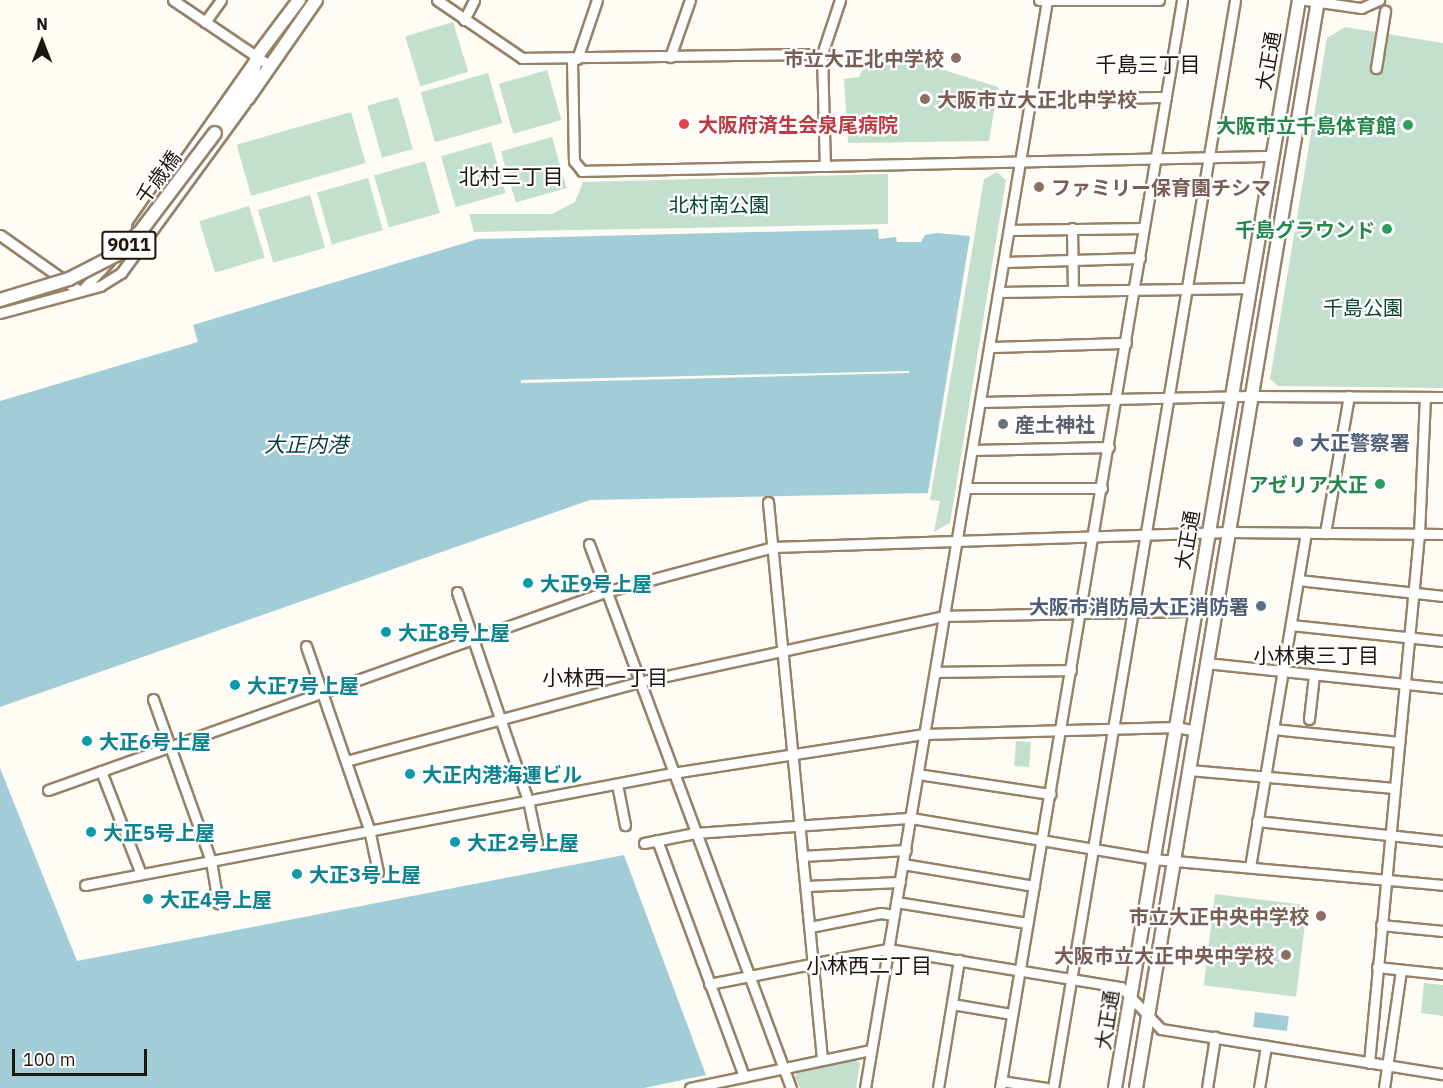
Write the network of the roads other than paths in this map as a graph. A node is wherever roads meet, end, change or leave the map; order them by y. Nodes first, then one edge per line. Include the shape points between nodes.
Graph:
1 (173, 0) edge
2 (221, 0) edge
3 (299, 0) edge
4 (316, 0) edge
5 (437, 0) edge
6 (474, 0) edge
7 (597, 0) edge
8 (690, 0) edge
9 (840, 0) edge
10 (1159, 0) edge
11 (1182, 0) edge
12 (1235, 0) edge
13 (1299, 0) edge
14 (1379, 0) edge
15 (1044, 1) edge
16 (1314, 1) edge
17 (1384, 11) dead end
18 (464, 20) junction
19 (205, 22) junction
20 (822, 54) junction
21 (257, 56) junction
22 (670, 57) junction
23 (575, 59) junction
24 (269, 65) junction
25 (1376, 68) dead end
26 (1167, 96) junction
27 (248, 98) junction
28 (1030, 100) junction
29 (228, 113) junction
30 (1272, 156) junction
31 (1209, 157) junction
32 (1156, 158) junction
33 (1021, 162) junction
34 (825, 166) junction
35 (1072, 228) junction
36 (1144, 228) junction
37 (1009, 230) junction
38 (0, 235) edge
39 (124, 244) junction
40 (1140, 258) junction
41 (1073, 260) junction
42 (133, 262) junction
43 (1004, 262) junction
44 (1249, 288) junction
45 (81, 289) junction
46 (1186, 289) junction
47 (1135, 290) junction
48 (1073, 291) junction
49 (999, 292) junction
50 (0, 300) edge
51 (0, 313) edge
52 (1126, 343) junction
53 (990, 346) junction
54 (1231, 396) junction
55 (1251, 396) junction
56 (1349, 396) junction
57 (1425, 397) junction
58 (1443, 397) edge
59 (1168, 398) junction
60 (1117, 399) junction
61 (981, 402) junction
62 (1109, 447) junction
63 (972, 450) junction
64 (966, 488) junction
65 (1102, 488) junction
66 (768, 502) dead end
67 (1228, 532) junction
68 (1306, 533) junction
69 (1325, 533) junction
70 (1419, 534) junction
71 (1443, 534) edge
72 (1208, 535) junction
73 (1145, 537) junction
74 (1094, 538) junction
75 (957, 541) junction
76 (589, 544) dead end
77 (773, 547) junction
78 (1298, 580) junction
79 (457, 592) dead end
80 (605, 592) junction
81 (1413, 593) junction
82 (1443, 596) edge
83 (1194, 611) junction
84 (1132, 612) junction
85 (1081, 614) junction
86 (945, 616) junction
87 (1291, 625) junction
88 (472, 637) junction
89 (1409, 637) junction
90 (1443, 641) edge
91 (306, 646) dead end
92 (783, 651) junction
93 (1206, 663) junction
94 (1071, 670) junction
95 (1283, 671) junction
96 (935, 672) junction
97 (1314, 675) junction
98 (639, 682) junction
99 (1404, 684) junction
100 (1443, 688) edge
101 (322, 692) junction
102 (153, 699) dead end
103 (1309, 718) dead end
104 (501, 720) junction
105 (1176, 727) junction
106 (1114, 728) junction
107 (1273, 729) junction
108 (1061, 730) junction
109 (1196, 730) junction
110 (925, 734) junction
111 (1399, 742) junction
112 (169, 746) junction
113 (793, 754) junction
114 (346, 761) junction
115 (1189, 770) junction
116 (101, 771) junction
117 (672, 773) junction
118 (918, 774) junction
119 (1265, 776) junction
120 (617, 784) junction
121 (1394, 788) junction
122 (48, 790) dead end
123 (1050, 794) junction
124 (528, 800) junction
125 (911, 818) junction
126 (1257, 821) junction
127 (625, 825) dead end
128 (799, 825) junction
129 (369, 829) junction
130 (694, 833) junction
131 (1390, 836) junction
132 (657, 840) junction
133 (1041, 840) junction
134 (1443, 841) edge
135 (537, 843) dead end
136 (644, 843) dead end
137 (1094, 848) junction
138 (906, 850) junction
139 (802, 856) junction
140 (1153, 859) junction
141 (1174, 859) junction
142 (211, 861) junction
143 (903, 864) junction
144 (1250, 867) junction
145 (378, 872) dead end
146 (141, 874) junction
147 (1386, 879) junction
148 (900, 882) junction
149 (85, 885) dead end
150 (1443, 885) edge
151 (806, 886) junction
152 (1034, 886) junction
153 (896, 902) junction
154 (218, 903) dead end
155 (894, 915) junction
156 (1028, 923) junction
157 (1381, 925) junction
158 (810, 927) junction
159 (1443, 931) edge
160 (888, 949) junction
161 (959, 960) junction
162 (813, 964) junction
163 (1377, 967) junction
164 (1019, 970) junction
165 (1401, 970) junction
166 (1443, 974) edge
167 (750, 977) junction
168 (1071, 978) junction
169 (709, 984) junction
170 (1130, 998) junction
171 (952, 1004) junction
172 (1012, 1014) junction
173 (1147, 1015) junction
174 (1215, 1037) junction
175 (1266, 1046) junction
176 (871, 1050) junction
177 (822, 1059) junction
178 (1369, 1063) junction
179 (1388, 1065) junction
180 (783, 1067) junction
181 (1443, 1074) edge
182 (744, 1076) junction
183 (723, 1084) edge
184 (1000, 1084) edge
185 (690, 1088) edge
186 (791, 1088) edge
187 (865, 1088) edge
188 (938, 1088) edge
189 (1046, 1088) edge
190 (1053, 1088) edge
191 (1115, 1088) edge
192 (1136, 1088) edge
193 (1207, 1088) edge
194 (1259, 1088) edge
195 (1384, 1088) edge

1 - 19 street
2 - 19 street
3 - 21 main road, 千歳橋
4 - 24 main road
5 - 18 street
6 - 18 street
7 - 23 street
8 - 22 street
9 - 20 street
10 - 15 street
11 - 26 street
12 - 31 street
13 - 30 main road, 大正通
14 - 16 street via 1361,8
15 - 28 street
16 - 55 main road, 大正通
17 - 25 street
18 - 23 street via 522,58
19 - 21 street
20 - 22 street
20 - 34 street
21 - 24 street
21 - 29 main road, 千歳橋 via 252,76
21 - 39 street
22 - 23 street
23 - 34 street via 574,161 582,171
24 - 27 main road
26 - 28 street
26 - 32 street
27 - 29 main road
27 - 42 street
28 - 33 street
29 - 50 main road, 千歳橋 / 9011, bridge via 140,232 116,255 69,279
30 - 31 street
30 - 44 main road, 大正通
31 - 32 street
31 - 46 street
32 - 33 street
32 - 36 street
33 - 34 street
33 - 37 street
35 - 36 street
35 - 37 street
35 - 41 street
36 - 40 street
37 - 43 street
38 - 45 street
39 - 42 street
39 - 45 street
40 - 41 street
40 - 47 street
41 - 43 street
41 - 48 street
42 - 45 street via 100,286
43 - 49 street
44 - 46 street
44 - 54 main road, 大正通
45 - 51 street
46 - 47 street
46 - 59 street
47 - 48 street
47 - 52 street
48 - 49 street
49 - 53 street
52 - 53 street
52 - 60 street
53 - 61 street
54 - 55 street
54 - 59 street
54 - 72 main road, 大正通
55 - 56 street
55 - 67 main road, 大正通
56 - 57 street
56 - 69 street
57 - 58 street
57 - 70 street
59 - 60 street
59 - 73 street
60 - 61 street
60 - 62 street
61 - 63 street
62 - 63 street
62 - 65 street
63 - 64 street
64 - 65 street
64 - 75 street
65 - 74 street
66 - 77 street
67 - 68 street
67 - 72 street
67 - 93 main road, 大正通
68 - 69 street
68 - 78 street
69 - 70 street
70 - 71 street
70 - 81 street
72 - 73 street
72 - 83 main road, 大正通
73 - 74 street
73 - 84 street
74 - 75 street
74 - 85 street
75 - 77 street
75 - 86 street
76 - 80 street
77 - 80 street
77 - 92 street
78 - 81 street
78 - 87 street
79 - 88 street
80 - 88 street
80 - 98 street
81 - 82 street
81 - 89 street
83 - 84 street
83 - 105 main road, 大正通
84 - 85 street
84 - 106 street
85 - 86 street
85 - 94 street
86 - 92 street
86 - 96 street
87 - 89 street
87 - 95 street
88 - 101 street
88 - 104 street
89 - 90 street
89 - 99 street
91 - 101 street
92 - 98 street
92 - 113 street
93 - 95 street
93 - 109 main road, 大正通
94 - 96 street
94 - 108 street
95 - 97 street
95 - 107 street
96 - 110 street
97 - 99 street
97 - 103 street
98 - 104 street
98 - 117 street
99 - 100 street
99 - 111 street
101 - 112 street
101 - 114 street
102 - 112 street
104 - 114 street
104 - 124 street
105 - 106 street
105 - 109 street
105 - 140 main road, 大正通
106 - 108 street
106 - 137 street
107 - 111 street
107 - 119 street
108 - 110 street
108 - 123 street
109 - 115 main road, 大正通
110 - 113 street
110 - 118 street
111 - 121 street
112 - 116 street
112 - 142 street
113 - 117 street
113 - 128 street
114 - 129 street
115 - 119 street
115 - 141 main road, 大正通
116 - 122 street
116 - 146 street
117 - 120 street
117 - 130 street
118 - 123 street
118 - 125 street
119 - 121 street
119 - 126 street
120 - 124 street
120 - 127 street
121 - 131 street
123 - 133 street
124 - 129 street
124 - 135 street
125 - 128 street
125 - 133 street
125 - 138 street
126 - 131 street
126 - 144 street
128 - 130 street
128 - 139 street
129 - 142 street
129 - 145 street
130 - 132 street
130 - 167 street
131 - 134 street
131 - 147 street
132 - 136 street
132 - 169 street
133 - 137 street
133 - 152 street
137 - 140 street
137 - 168 street
138 - 139 street
138 - 143 street
139 - 151 street
140 - 141 street
140 - 170 main road, 大正通
141 - 144 street
141 - 173 main road, 大正通
142 - 146 street
142 - 154 street
143 - 148 street
143 - 152 street
144 - 147 street
146 - 149 street
147 - 150 street
147 - 157 street
148 - 151 street
148 - 153 street
151 - 158 street
152 - 156 street
153 - 155 street
153 - 156 street
155 - 158 street
155 - 160 street
156 - 164 street
157 - 159 street
157 - 163 street
158 - 162 street
160 - 161 street
160 - 162 street
160 - 176 street
161 - 164 street
161 - 171 street
162 - 167 street
162 - 177 street
163 - 165 street
163 - 178 street
164 - 168 street
164 - 172 street
165 - 166 street
165 - 179 street
167 - 169 street
167 - 180 street
168 - 170 street via 1121,987
168 - 190 street
169 - 182 street
170 - 173 street
170 - 191 main road, 大正通
171 - 172 street
171 - 188 street
172 - 184 street
173 - 174 street via 1161,1029
173 - 192 main road, 大正通
174 - 175 street
174 - 193 street
175 - 178 street
175 - 194 street
176 - 177 street
176 - 187 street
177 - 180 street
178 - 179 street
179 - 181 street
179 - 195 street
180 - 182 street
180 - 186 street
182 - 183 street
183 - 185 street
184 - 189 street

